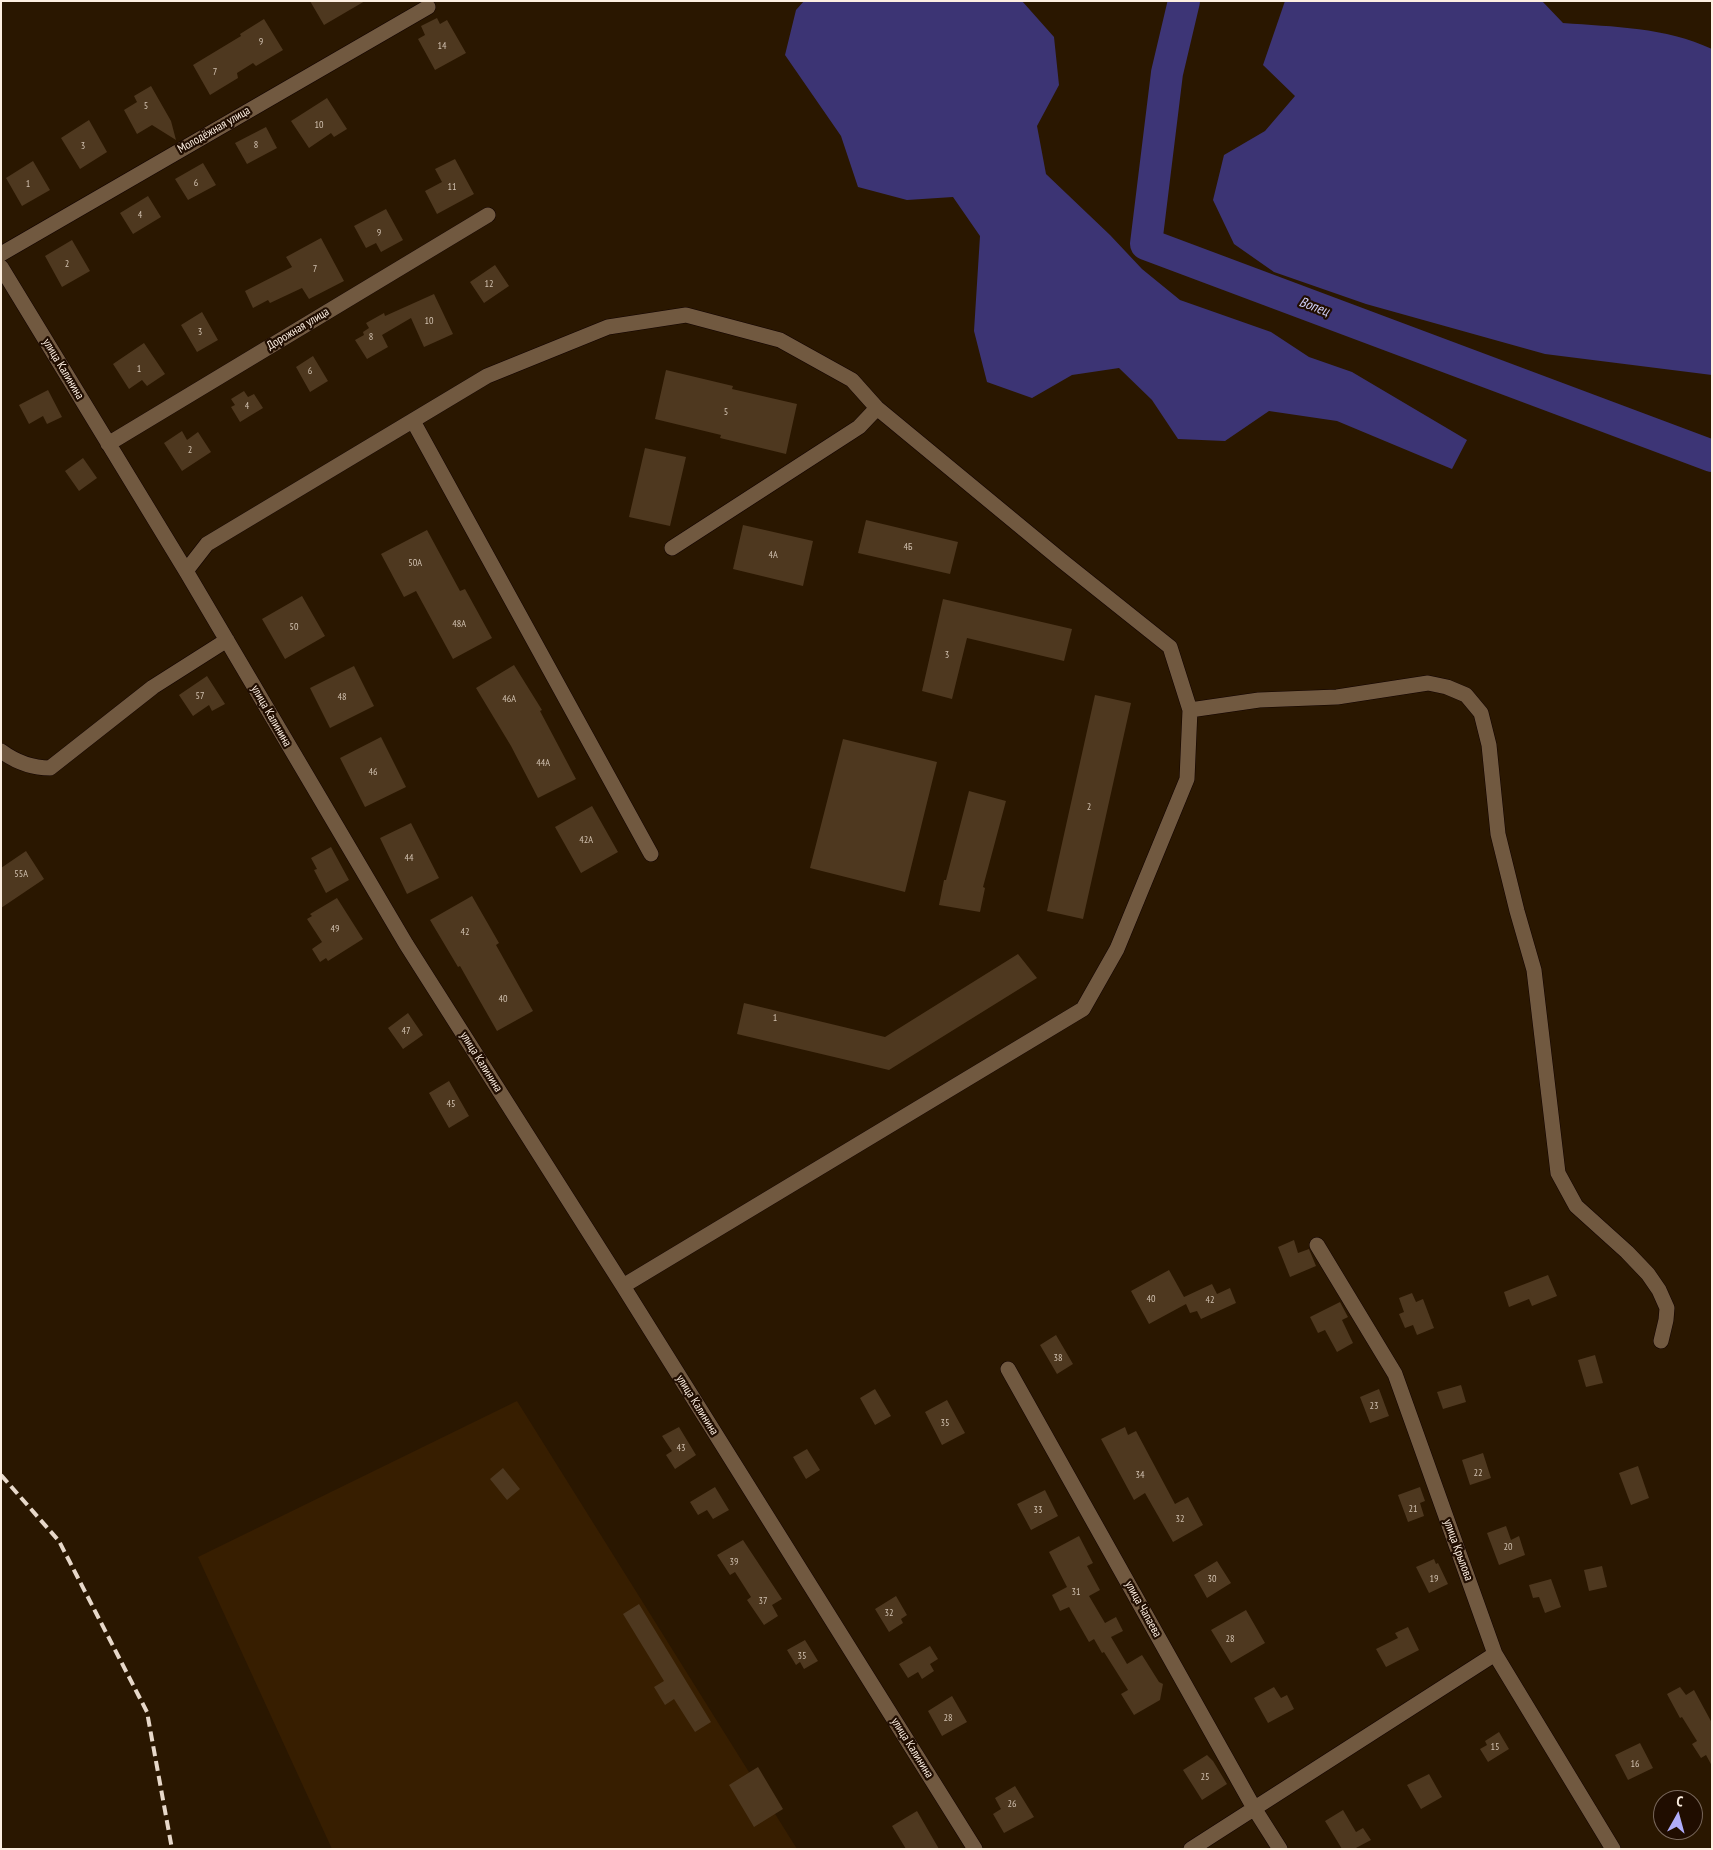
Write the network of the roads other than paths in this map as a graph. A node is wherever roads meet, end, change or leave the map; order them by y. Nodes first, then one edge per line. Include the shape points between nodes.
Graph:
1 (428, 7) dead end
2 (488, 215) dead end
3 (1, 254) edge
4 (1, 268) edge
5 (877, 408) junction
6 (412, 421) junction
7 (108, 444) junction
8 (672, 548) dead end
9 (186, 571) junction
10 (227, 640) junction
11 (1190, 710) junction
12 (1, 751) edge
13 (651, 854) dead end
14 (1317, 1244) dead end
15 (623, 1286) junction
16 (1661, 1341) dead end
17 (1008, 1369) dead end
18 (1495, 1654) junction
19 (1254, 1808) junction
20 (975, 1849) edge
21 (1191, 1849) edge
22 (1280, 1849) edge
23 (1613, 1849) edge

1 - 3 street, Молодёжная улица
2 - 7 street, Дорожная улица
4 - 7 street, улица Калинина
5 - 6 street via 852,380 780,340 686,314 608,327 487,376
5 - 8 street via 859,427
5 - 11 street via 1170,647
6 - 9 street via 207,544
6 - 13 street
7 - 9 street, улица Калинина
9 - 10 street, улица Калинина
10 - 12 street via 153,687 50,768 38,768 13,760
10 - 15 street, улица Калинина via 406,944
11 - 15 street via 1187,779 1117,949 1083,1010
11 - 16 street via 1259,700 1337,697 1428,683 1448,686 1466,695 1482,714 1489,745 1498,834 1534,970 1558,1173 1576,1206 1627,1252 1659,1290 1667,1308
14 - 18 street, улица Крылова via 1395,1374
15 - 20 street, улица Калинина
17 - 19 street, улица Чапаева
18 - 19 street
18 - 23 street, улица Крылова
19 - 21 street
19 - 22 street, улица Чапаева

